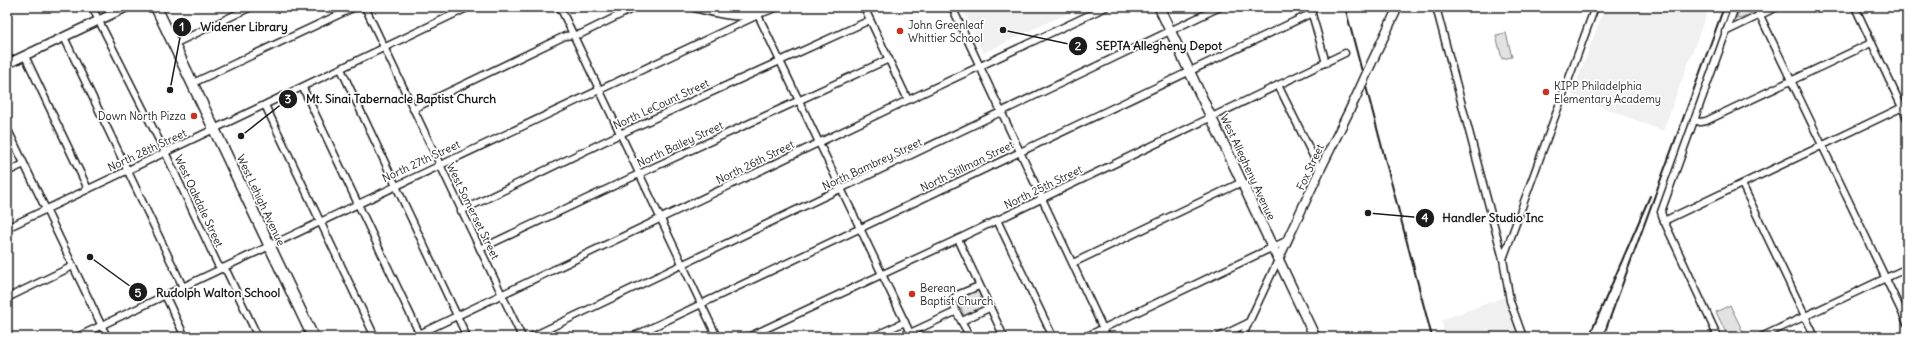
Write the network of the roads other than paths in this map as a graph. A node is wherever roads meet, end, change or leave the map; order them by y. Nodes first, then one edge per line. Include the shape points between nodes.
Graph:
1 (92, 7) edge
2 (127, 7) edge
3 (156, 7) edge
4 (251, 7) edge
5 (355, 7) edge
6 (365, 7) edge
7 (469, 7) edge
8 (560, 7) edge
9 (636, 7) edge
10 (694, 7) edge
11 (735, 7) edge
12 (775, 7) edge
13 (864, 7) edge
14 (952, 7) edge
15 (1106, 7) edge
16 (1159, 7) edge
17 (1220, 7) edge
18 (1398, 7) edge
19 (1436, 7) edge
20 (1595, 7) edge
21 (1735, 7) edge
22 (1756, 7) edge
23 (1777, 7) edge
24 (1855, 7) edge
25 (1311, 10) edge
26 (758, 15) junction
27 (1760, 15) junction
28 (100, 20) junction
29 (870, 20) junction
30 (1170, 32) junction
31 (1725, 32) junction
32 (573, 36) junction
33 (64, 37) junction
34 (174, 44) junction
35 (1871, 44) junction
36 (384, 48) junction
37 (1345, 53) dead end
38 (25, 56) junction
39 (889, 59) junction
40 (780, 60) junction
41 (1326, 63) junction
42 (7, 64) edge
43 (981, 66) junction
44 (341, 69) junction
45 (1189, 71) junction
46 (1791, 82) junction
47 (193, 83) junction
48 (1278, 85) junction
49 (303, 88) junction
50 (598, 89) junction
51 (799, 100) junction
52 (908, 100) junction
53 (265, 105) junction
54 (1904, 107) edge
55 (413, 109) junction
56 (1002, 113) junction
57 (1211, 118) junction
58 (1907, 118) edge
59 (1694, 120) junction
60 (7, 128) edge
61 (215, 129) junction
62 (620, 134) junction
63 (819, 142) junction
64 (1822, 146) junction
65 (1020, 151) junction
66 (165, 152) junction
67 (24, 164) junction
68 (440, 164) junction
69 (128, 170) junction
70 (1320, 170) junction
71 (7, 172) edge
72 (639, 174) junction
73 (1242, 182) junction
74 (1742, 184) junction
75 (395, 185) junction
76 (88, 189) junction
77 (842, 189) junction
78 (1042, 197) junction
79 (358, 204) junction
80 (46, 209) junction
81 (461, 211) junction
82 (660, 219) junction
83 (997, 220) junction
84 (1664, 221) junction
85 (321, 222) junction
86 (7, 228) edge
87 (860, 228) junction
88 (958, 239) junction
89 (1288, 240) junction
90 (269, 246) junction
91 (1273, 248) junction
92 (480, 249) junction
93 (1503, 259) junction
94 (1278, 260) junction
95 (1073, 263) junction
96 (683, 265) junction
97 (73, 266) junction
98 (223, 268) junction
99 (1907, 268) edge
100 (882, 274) junction
101 (1885, 278) junction
102 (979, 286) junction
103 (183, 287) junction
104 (165, 295) junction
105 (502, 295) junction
106 (7, 298) edge
107 (701, 304) junction
108 (989, 308) junction
109 (955, 312) junction
110 (457, 316) junction
111 (1805, 317) junction
112 (962, 321) junction
113 (905, 322) junction
114 (1248, 323) junction
115 (1907, 323) edge
116 (101, 325) junction
117 (1103, 329) junction
118 (421, 335) edge
119 (911, 335) edge
120 (77, 337) edge
121 (107, 337) edge
122 (185, 337) edge
123 (258, 337) edge
124 (313, 337) edge
125 (375, 337) edge
126 (413, 337) edge
127 (467, 337) edge
128 (522, 337) edge
129 (531, 337) edge
130 (632, 337) edge
131 (717, 337) edge
132 (748, 337) edge
133 (872, 337) edge
134 (970, 337) edge
135 (1004, 337) edge
136 (1053, 337) edge
137 (1085, 337) edge
138 (1107, 337) edge
139 (1219, 337) edge
140 (1242, 337) edge
141 (1315, 337) edge
142 (1523, 337) edge
143 (1718, 337) edge
144 (1761, 337) edge
145 (1815, 337) edge

1 - 28 street, West Oakdale Street
2 - 28 street
3 - 34 main road, West Lehigh Avenue
4 - 34 street
5 - 47 street
6 - 36 street, West Somerset Street
7 - 36 street, North 28th Street
8 - 32 street
9 - 32 street
10 - 26 street via 731,16
11 - 26 street
12 - 26 street, North 27th Street
13 - 29 street
14 - 43 street
15 - 43 street, North 26th Street
16 - 30 main road, West Allegheny Avenue
17 - 30 street, North Bambrey Street
18 - 70 street, Fox Street, bridge
19 - 93 street
20 - 93 street
21 - 31 street
22 - 27 street
23 - 27 street
24 - 35 street
25 - 41 street
25 - 45 street, North Stillman Street
26 - 40 street
26 - 50 street, North 27th Street
27 - 31 street
27 - 46 street
28 - 33 street
28 - 66 street, West Oakdale Street
29 - 39 street
29 - 40 street, North LeCount Street
30 - 45 main road, West Allegheny Avenue
30 - 56 street, North Bambrey Street
31 - 59 street
32 - 50 street
32 - 55 street via 566,36
33 - 38 street
33 - 69 street
34 - 47 main road, West Lehigh Avenue
35 - 46 street
35 - 54 street
36 - 44 street, North 28th Street
36 - 55 street, West Somerset Street
37 - 41 street, North 25th Street
38 - 42 street
38 - 76 street
39 - 51 street, North Bailey Street
39 - 52 street
40 - 51 street
40 - 62 street, North LeCount Street
41 - 48 street, North 25th Street
43 - 52 street, North 26th Street
43 - 56 street
44 - 49 street, North 28th Street
44 - 75 street
45 - 57 main road, West Allegheny Avenue
45 - 65 street, North Stillman Street
46 - 59 street via 1706,121
46 - 64 street
47 - 61 main road, West Lehigh Avenue
48 - 57 street, North 25th Street
48 - 70 street
49 - 53 street, North 28th Street
49 - 79 street
50 - 62 street
50 - 68 street, North 27th Street
51 - 63 street
51 - 72 street, North Bailey Street
52 - 63 street, North 26th Street
53 - 61 street, North 28th Street
53 - 85 street
54 - 58 street
54 - 64 street
55 - 68 street, West Somerset Street
56 - 65 street
56 - 77 street, North Bambrey Street
57 - 73 main road, West Allegheny Avenue
57 - 78 street, North 25th Street
59 - 84 street via 1661,212
60 - 67 street
61 - 66 street, North 28th Street
61 - 90 main road, West Lehigh Avenue
62 - 72 street
62 - 81 street, North LeCount Street
63 - 77 street
63 - 82 street, North 26th Street
64 - 74 street
64 - 101 street
65 - 78 street
65 - 87 street, North Stillman Street
66 - 69 street, North 28th Street
66 - 98 street, West Oakdale Street via 218,265
67 - 71 street
67 - 80 street
68 - 75 street, North 27th Street
68 - 81 street, West Somerset Street
69 - 76 street, North 28th Street
69 - 103 street
70 - 89 street, Fox Street
72 - 82 street
72 - 92 street, North Bailey Street
73 - 91 main road, West Allegheny Avenue
73 - 95 street
74 - 84 street
74 - 111 street
75 - 79 street, North 27th Street
75 - 110 street
76 - 80 street, North 28th Street
77 - 87 street
77 - 96 street, North Bambrey Street
78 - 83 street, North 25th Street
78 - 95 street
79 - 85 street, North 27th Street
79 - 118 street
80 - 86 street, North 28th Street
80 - 97 street
81 - 92 street, West Somerset Street
82 - 96 street
82 - 105 street, North 26th Street
83 - 88 street, North 25th Street
83 - 136 street
84 - 143 street
85 - 90 street, North 27th Street
85 - 125 street
87 - 100 street
87 - 107 street, North Stillman Street
88 - 100 street, North 25th Street
88 - 102 street
89 - 91 street
89 - 94 street, Fox Street
90 - 98 street, North 27th Street
90 - 124 main road, West Lehigh Avenue
91 - 94 main road, West Allegheny Avenue
91 - 117 street
92 - 105 street, West Somerset Street
93 - 142 street via 1510,300
94 - 114 street, Fox Street
94 - 141 main road, West Allegheny Avenue
95 - 117 street
96 - 107 street
96 - 129 street, North Bambrey Street
97 - 106 street
97 - 116 street
98 - 103 street, North 27th Street
98 - 123 street, West Oakdale Street
99 - 101 street
100 - 113 street
100 - 132 street, North 25th Street
101 - 111 street
101 - 115 street
102 - 108 street
102 - 109 street via 957,295 952,301
103 - 104 street, North 27th Street
104 - 116 street, North 27th Street
104 - 122 street
105 - 110 street, North 26th Street
105 - 128 street, West Somerset Street
107 - 130 street, North Stillman Street
107 - 131 street
108 - 112 street
108 - 135 street
109 - 112 street
109 - 119 street
110 - 118 street, North 26th Street
110 - 127 street
111 - 144 street
111 - 145 street
112 - 134 street
113 - 119 street
113 - 133 street
114 - 139 street
114 - 140 street, Fox Street
116 - 120 street, North 27th Street
116 - 121 street
117 - 137 street
117 - 138 street
118 - 126 street, North 26th Street

